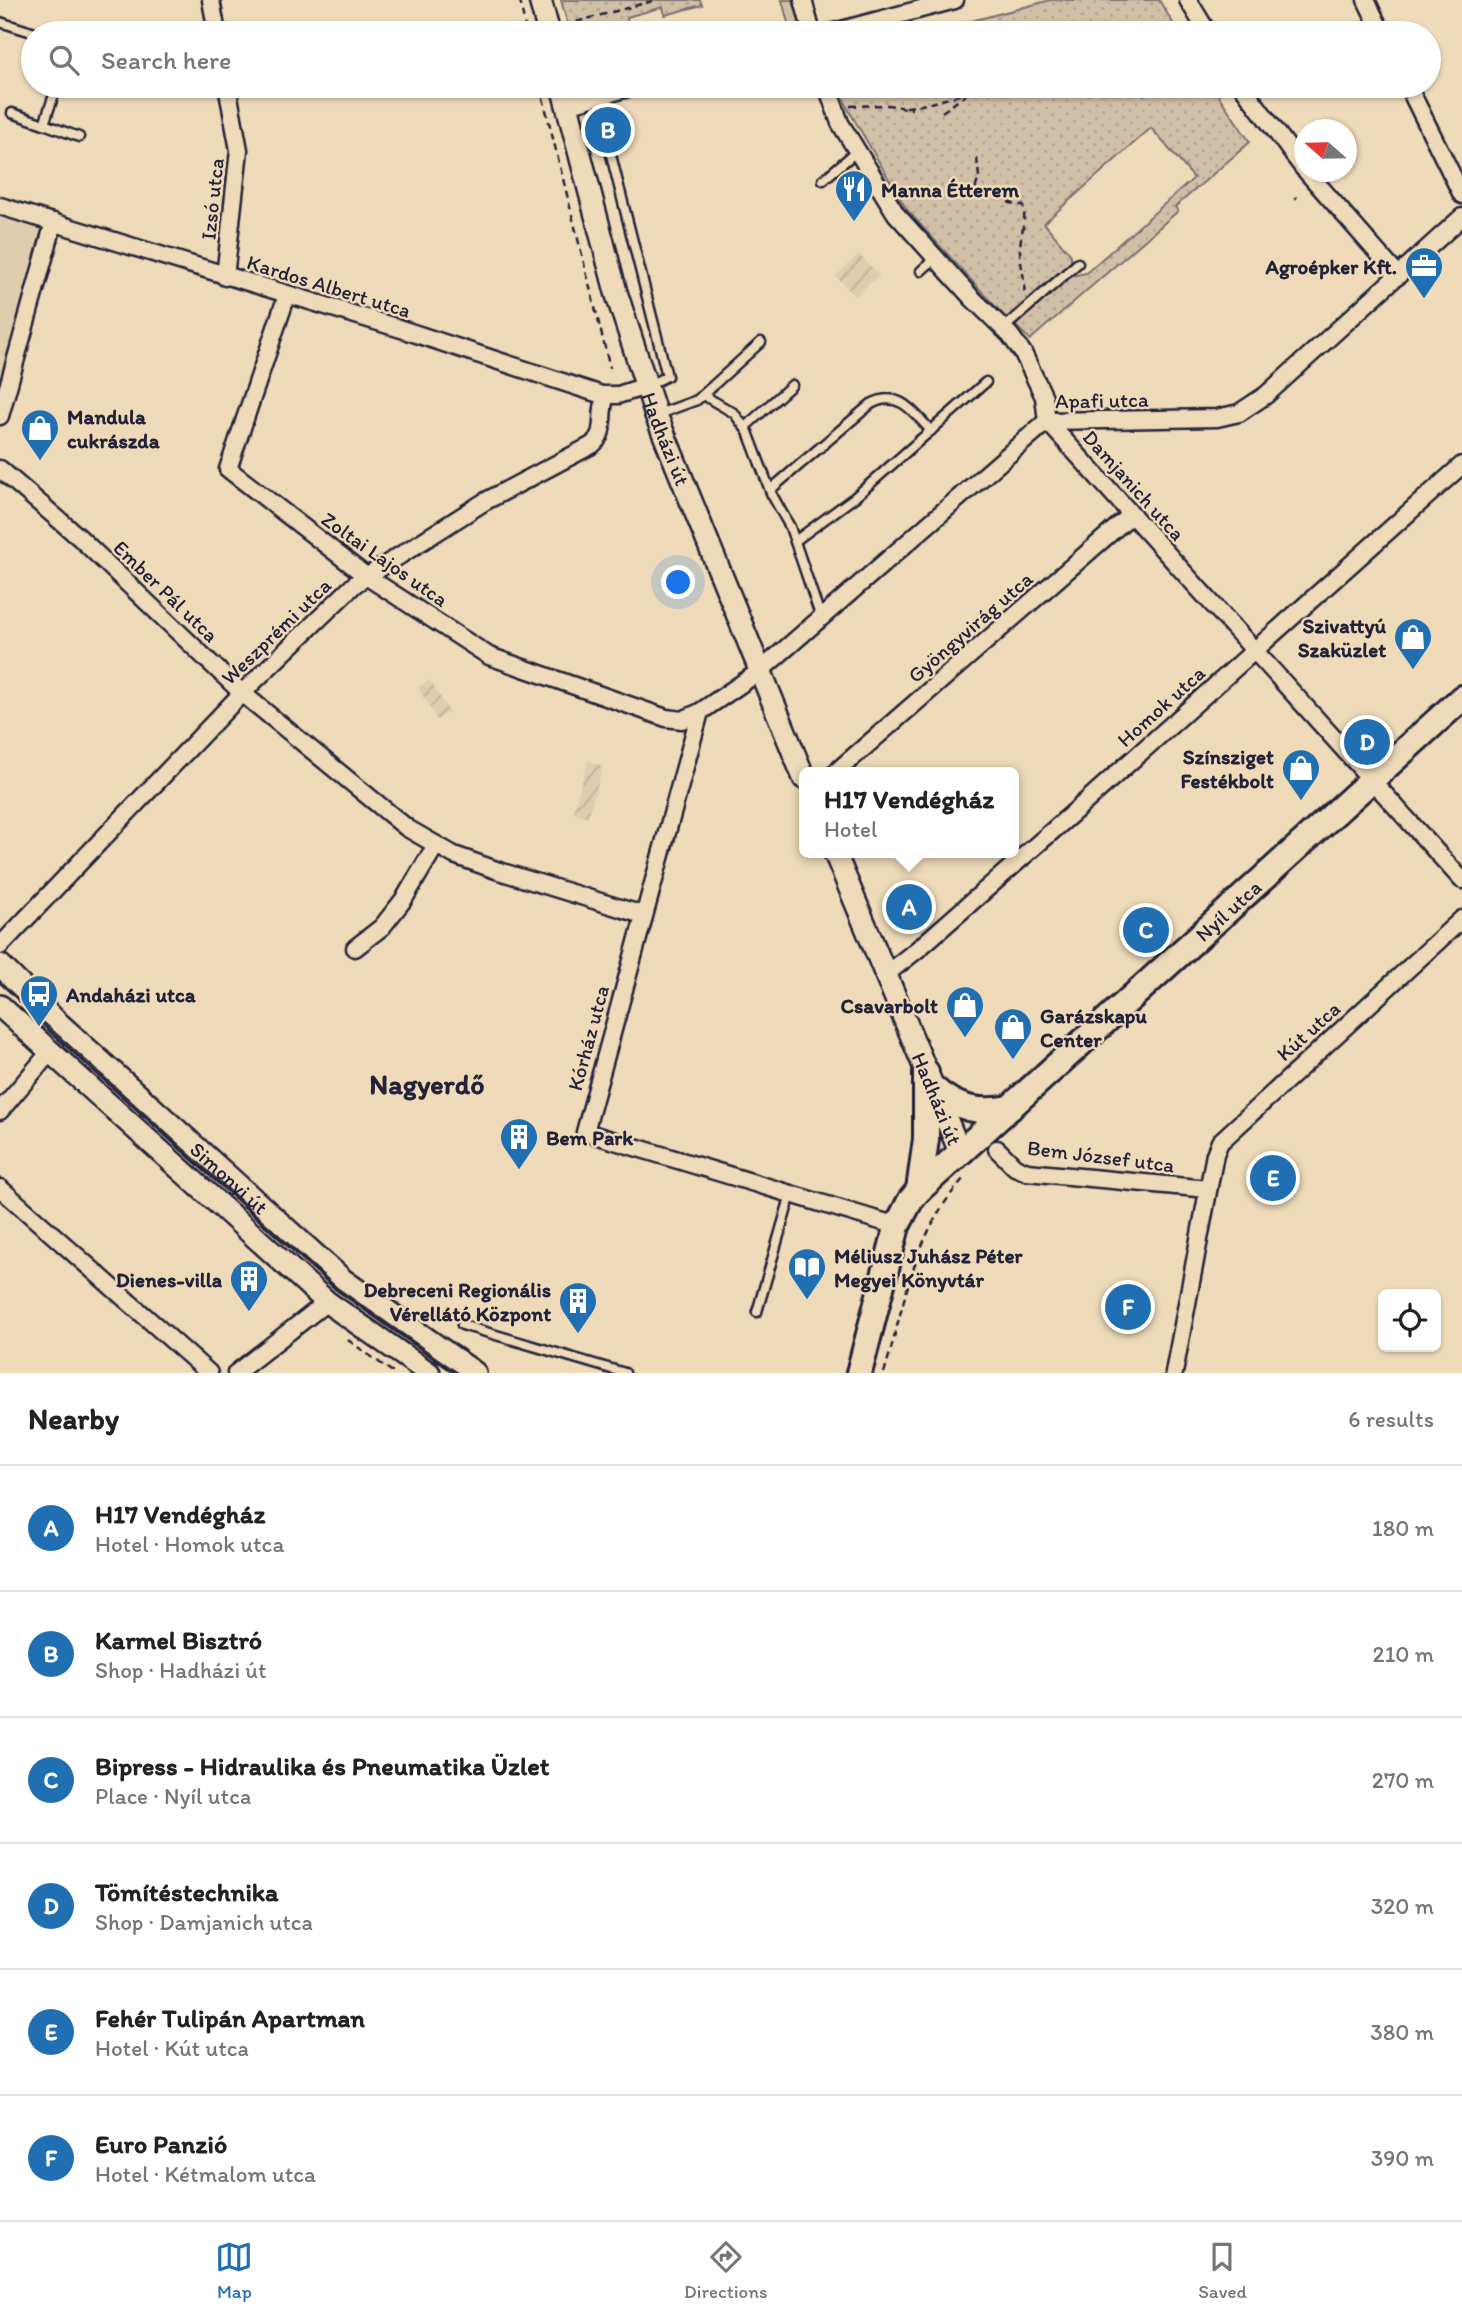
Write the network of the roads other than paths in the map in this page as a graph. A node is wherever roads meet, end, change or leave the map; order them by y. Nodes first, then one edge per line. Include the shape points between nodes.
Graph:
1 (211, 0) edge
2 (540, 0) edge
3 (803, 0) edge
4 (955, 0) edge
5 (1188, 0) edge
6 (1366, 0) edge
7 (215, 21) edge
8 (552, 21) edge
9 (809, 21) edge
10 (875, 21) edge
11 (1201, 21) edge
12 (1376, 21) edge
13 (0, 22) edge
14 (21, 29) edge
15 (53, 98) edge
16 (229, 98) edge
17 (565, 98) edge
18 (831, 98) edge
19 (1251, 98) edge
20 (1414, 98) edge
21 (12, 113) dead end
22 (44, 124) junction
23 (79, 136) dead end
24 (610, 151) dead end
25 (857, 151) junction
26 (1294, 154) edge
27 (823, 180) dead end
28 (1316, 182) edge
29 (1462, 195) edge
30 (0, 206) edge
31 (1462, 217) edge
32 (54, 222) junction
33 (935, 258) junction
34 (1078, 263) dead end
35 (921, 271) dead end
36 (1398, 276) junction
37 (225, 277) junction
38 (288, 295) junction
39 (1003, 329) junction
40 (761, 342) dead end
41 (986, 382) dead end
42 (792, 385) dead end
43 (646, 386) junction
44 (703, 395) junction
45 (606, 396) junction
46 (656, 415) junction
47 (0, 416) edge
48 (1047, 421) junction
49 (745, 427) junction
50 (930, 431) junction
51 (1462, 465) edge
52 (0, 469) edge
53 (770, 490) junction
54 (1132, 514) junction
55 (795, 541) junction
56 (366, 576) junction
57 (821, 618) junction
58 (1256, 651) junction
59 (760, 671) junction
60 (243, 693) junction
61 (1462, 698) edge
62 (700, 712) junction
63 (799, 767) edge
64 (842, 767) edge
65 (1373, 779) junction
66 (436, 845) junction
67 (837, 858) edge
68 (1462, 880) edge
69 (643, 915) junction
70 (1462, 919) edge
71 (0, 946) edge
72 (355, 948) dead end
73 (0, 965) edge
74 (885, 975) junction
75 (0, 1006) edge
76 (50, 1052) junction
77 (930, 1080) junction
78 (1010, 1108) junction
79 (0, 1111) edge
80 (997, 1149) dead end
81 (963, 1164) junction
82 (0, 1188) edge
83 (1208, 1189) junction
84 (919, 1190) junction
85 (791, 1194) junction
86 (897, 1226) junction
87 (327, 1302) junction
88 (757, 1312) dead end
89 (462, 1325) dead end
90 (209, 1373) edge
91 (236, 1373) edge
92 (429, 1373) edge
93 (475, 1373) edge
94 (625, 1373) edge
95 (859, 1373) edge
96 (1174, 1373) edge

1 - 7 street
2 - 8 street
3 - 9 street
4 - 10 street
5 - 11 street
6 - 12 street
13 - 14 lane
15 - 22 lane
16 - 37 street, Izsó utca via 239,150
17 - 43 street, Hadházi út
18 - 25 street
19 - 26 street
20 - 29 street
21 - 22 lane
22 - 23 lane
24 - 43 lane via 667,376
25 - 27 lane
25 - 33 street via 896,214
28 - 36 street
30 - 32 street, Kardos Albert utca
31 - 36 street, Apafi utca
32 - 37 street, Kardos Albert utca
32 - 47 street
33 - 35 lane
33 - 39 street
34 - 39 lane
36 - 48 street, Apafi utca via 1266,395 1239,413
37 - 38 street, Kardos Albert utca
38 - 45 street, Kardos Albert utca
38 - 56 street, Zoltai Lajos utca via 228,469
39 - 48 street via 1033,372 1044,397
40 - 44 lane
41 - 50 lane
42 - 49 lane
43 - 45 street
43 - 46 street, Hadházi út
44 - 46 lane
44 - 49 lane via 734,413
45 - 56 street, Weszprémi utca via 602,432 592,445 484,502
46 - 59 street, Hadházi út
48 - 54 street, Damjanich utca
48 - 57 street, Apafi utca
49 - 53 lane
50 - 53 lane via 902,402 879,400
50 - 55 lane via 855,497
51 - 58 street, Homok utca
52 - 60 street, Ember Pál utca
53 - 55 lane
54 - 58 street, Damjanich utca
54 - 64 street, Gyöngyvirág utca
55 - 57 lane
56 - 60 street, Weszprémi utca
56 - 62 street, Zoltai Lajos utca via 489,656 666,718 682,720
57 - 59 street, Apafi utca
58 - 65 street, Damjanich utca
58 - 74 street, Homok utca
59 - 62 street
59 - 63 street, Hadházi út
60 - 66 street, Ember Pál utca via 407,828
60 - 71 street, Weszprémi utca
61 - 65 main road, Nyíl utca
62 - 69 street, Kórház utca
65 - 68 street, Damjanich utca
65 - 78 main road, Nyíl utca
66 - 69 street, Ember Pál utca via 499,871
66 - 72 street via 382,927
67 - 74 street, Hadházi út
69 - 85 street, Kórház utca via 585,1132
70 - 83 street, Kút utca via 1223,1138 1216,1149
73 - 93 street, Simonyi út via 343,1280
74 - 77 street, Hadházi út
75 - 76 street, Simonyi út
76 - 79 street
76 - 87 street, Simonyi út
77 - 78 main road via 948,1101 964,1108
77 - 81 street, Hadházi út
77 - 84 main road
78 - 81 main road, Nyíl utca
80 - 83 street, Bem József utca via 1024,1171
81 - 84 main road, Hadházi út
82 - 90 street
83 - 96 street, Kút utca
84 - 86 main road, Hadházi út
85 - 86 street, Kórház utca
85 - 88 lane
86 - 95 main road, Hadházi út
87 - 91 street
87 - 92 street, Simonyi út
89 - 94 lane

